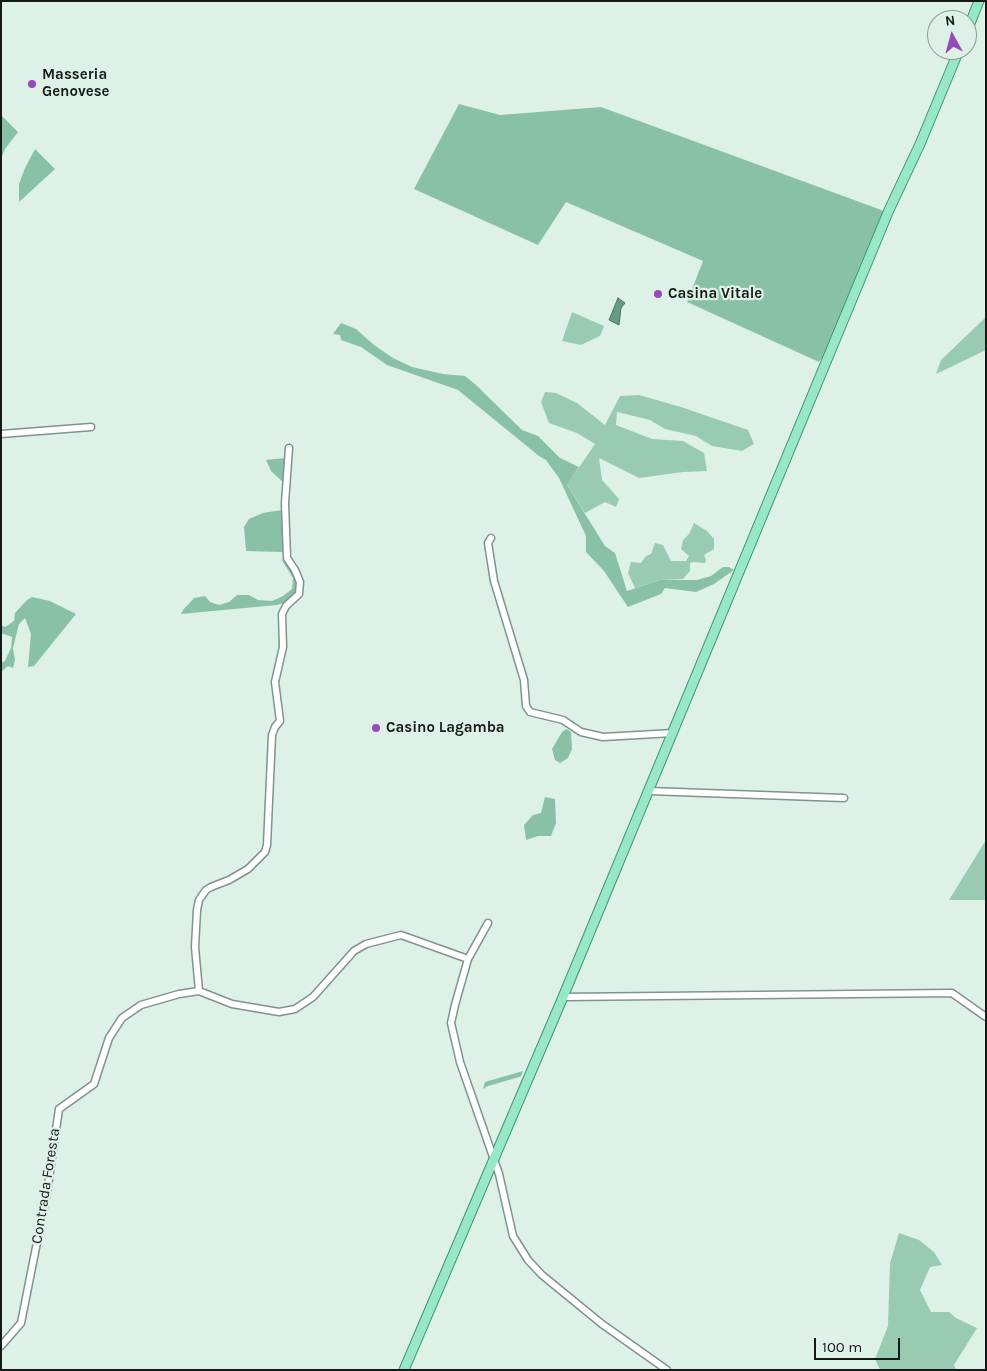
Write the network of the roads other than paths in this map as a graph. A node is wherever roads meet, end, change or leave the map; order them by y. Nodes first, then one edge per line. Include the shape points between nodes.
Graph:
1 (955, 60) edge
2 (91, 428) dead end
3 (1, 434) edge
4 (289, 448) dead end
5 (491, 538) dead end
6 (673, 733) junction
7 (649, 791) junction
8 (844, 798) dead end
9 (488, 924) dead end
10 (468, 959) junction
11 (199, 991) junction
12 (563, 997) junction
13 (986, 1017) edge
14 (494, 1159) junction
15 (1, 1346) edge
16 (404, 1370) edge
17 (668, 1370) edge

1 - 6 main road
2 - 3 street
4 - 11 street via 285,503 287,558 300,582 299,594 282,614 283,647 275,682 280,721 272,735 265,852 248,869 210,887 199,900 195,947
5 - 6 street via 488,543 494,581 524,680 526,706 530,712 563,720 581,732 603,737
6 - 7 main road
7 - 8 street
7 - 12 main road
9 - 10 street
10 - 11 street via 401,935 366,944 354,951 313,997 295,1009 279,1012 232,1004
10 - 14 street via 451,1023 460,1062
11 - 15 street, Contrada Foresta via 141,1005 122,1018 109,1038 94,1084 59,1109 47,1192 21,1323
12 - 13 street via 952,993
12 - 14 main road
14 - 16 main road
14 - 17 street via 513,1236 528,1260 602,1324

